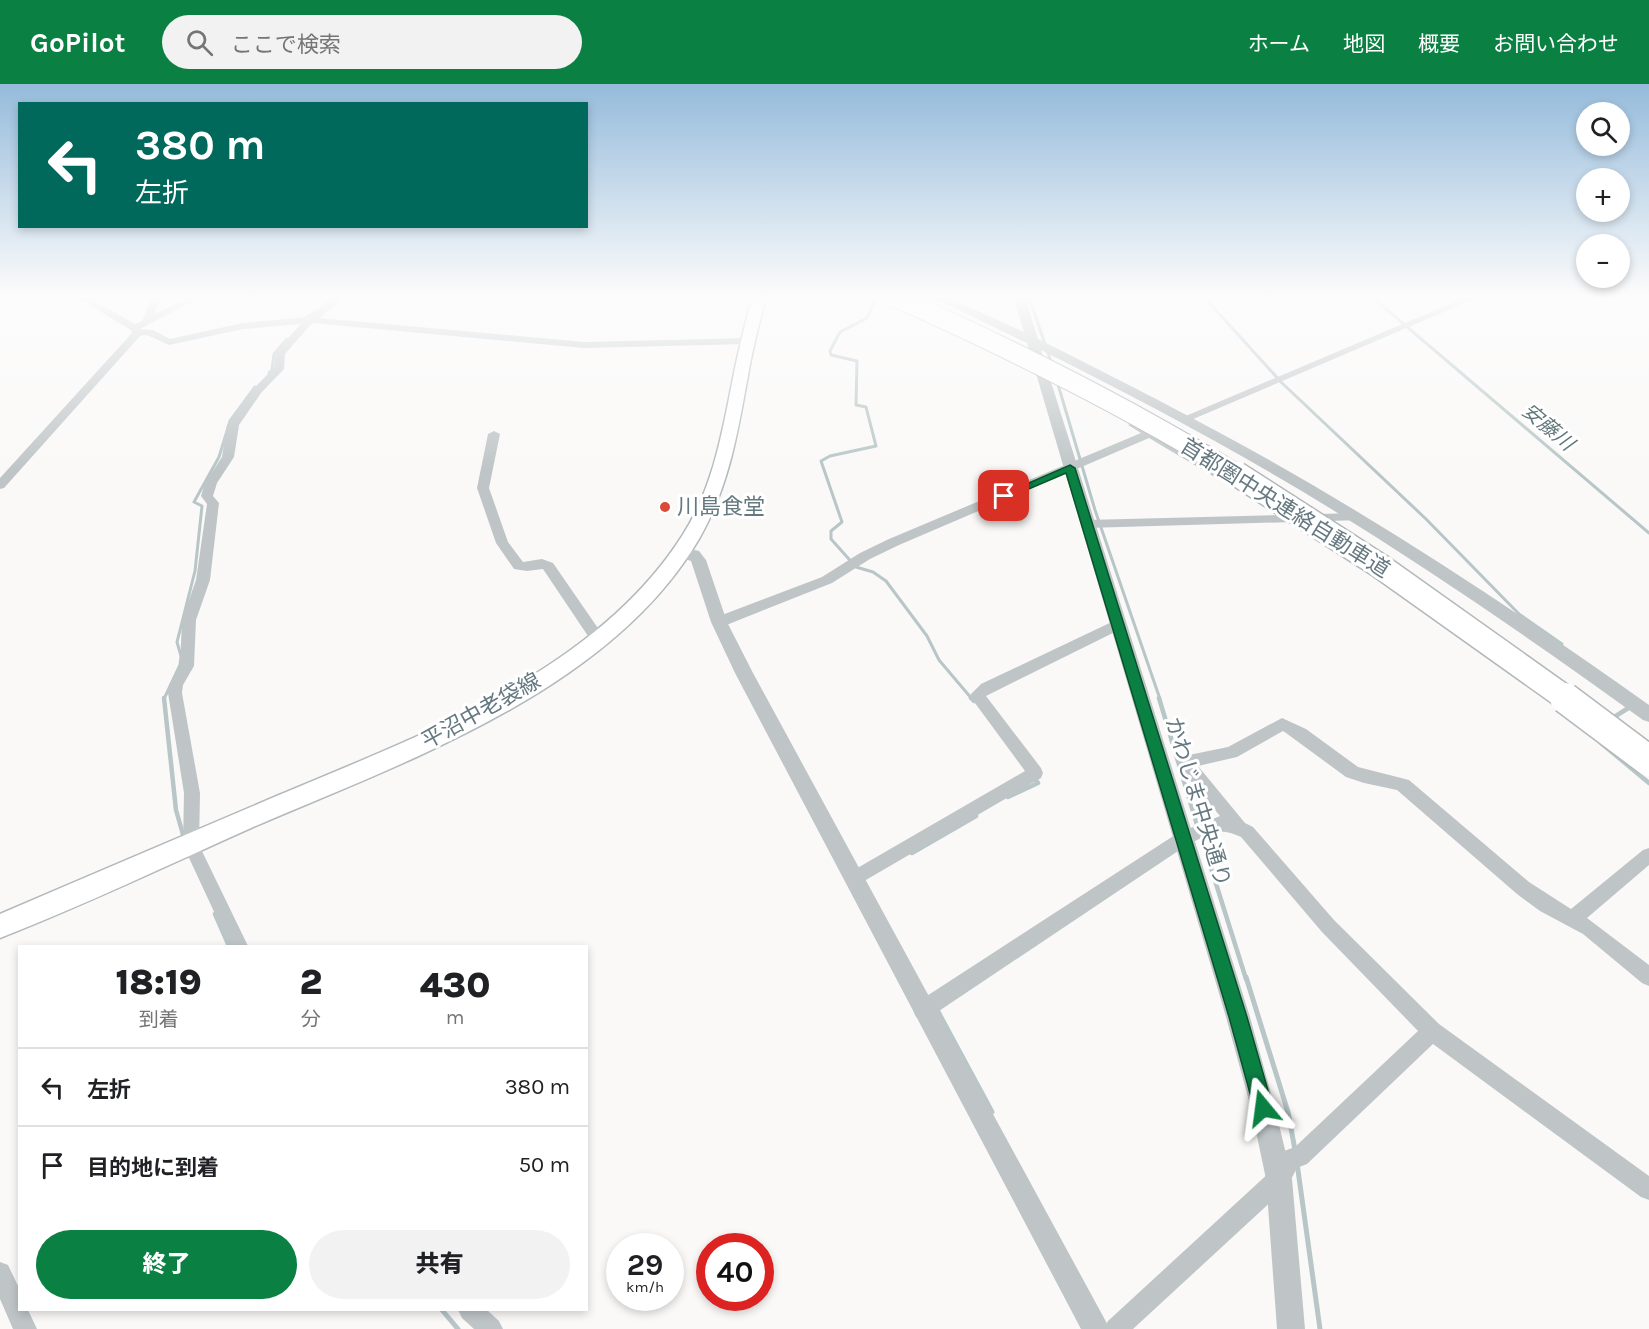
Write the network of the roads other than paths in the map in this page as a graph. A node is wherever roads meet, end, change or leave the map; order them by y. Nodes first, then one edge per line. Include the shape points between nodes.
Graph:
1 (116, 355) edge
2 (280, 355) edge
3 (745, 355) edge
4 (1001, 355) edge
5 (1018, 355) edge
6 (1036, 355) edge
7 (1041, 355) edge
8 (1064, 355) edge
9 (1336, 355) edge
10 (1043, 377) junction
11 (1187, 418) junction
12 (1149, 434) junction
13 (494, 435) dead end
14 (1070, 468) junction
15 (0, 484) edge
16 (1357, 517) junction
17 (1291, 519) junction
18 (1087, 524) junction
19 (682, 552) junction
20 (719, 622) junction
21 (1118, 624) junction
22 (597, 638) junction
23 (1649, 715) edge
24 (1649, 737) edge
25 (1649, 760) edge
26 (1649, 776) edge
27 (1238, 826) junction
28 (1195, 834) junction
29 (191, 845) junction
30 (1649, 855) edge
31 (853, 879) junction
32 (1573, 919) junction
33 (0, 927) edge
34 (239, 945) edge
35 (1649, 977) edge
36 (923, 1010) junction
37 (1432, 1031) junction
38 (1279, 1179) junction
39 (1649, 1189) edge
40 (0, 1273) edge
41 (471, 1311) edge
42 (25, 1329) edge
43 (491, 1329) edge
44 (1096, 1329) edge
45 (1116, 1329) edge
46 (1292, 1329) edge

1 - 15 street
2 - 29 street via 279,369 257,391 233,425 228,457 207,496 213,503 208,550 203,580 189,620 187,666 175,693 192,793
3 - 19 main road, 平沼中老袋線 via 717,482
4 - 10 street
5 - 25 highway, 首都圏中央連絡自動車道, bridge via 1225,468 1387,571
6 - 10 street, かわじま中央通り
7 - 24 highway, 首都圏中央連絡自動車道 via 1269,480 1401,563
8 - 11 street
9 - 11 street
10 - 12 street
10 - 14 street, かわじま中央通り
11 - 16 street
12 - 14 street
12 - 17 street
13 - 22 street via 483,488 502,543 519,566 548,566
14 - 18 street, かわじま中央通り
14 - 20 street via 894,542 827,580
16 - 17 street
16 - 23 street via 1516,621
17 - 18 street
17 - 26 street via 1559,705
18 - 21 street, かわじま中央通り
19 - 20 street via 698,560
19 - 22 main road, 平沼中老袋線
20 - 31 street
21 - 28 street, かわじま中央通り
21 - 31 street via 977,695 1035,773
22 - 29 main road, 平沼中老袋線 via 523,690 455,730
27 - 28 street via 1219,823
27 - 32 street via 1185,762 1231,753 1282,724 1353,773 1402,785 1523,888
27 - 37 street
28 - 36 street
28 - 38 street, かわじま中央通り
29 - 33 main road, 平沼中老袋線
29 - 34 street
30 - 32 street
31 - 36 street
32 - 35 street
36 - 44 street
37 - 38 street via 1295,1157
37 - 39 street
38 - 45 street
38 - 46 street, かわじま中央通り
40 - 42 street
41 - 43 street

